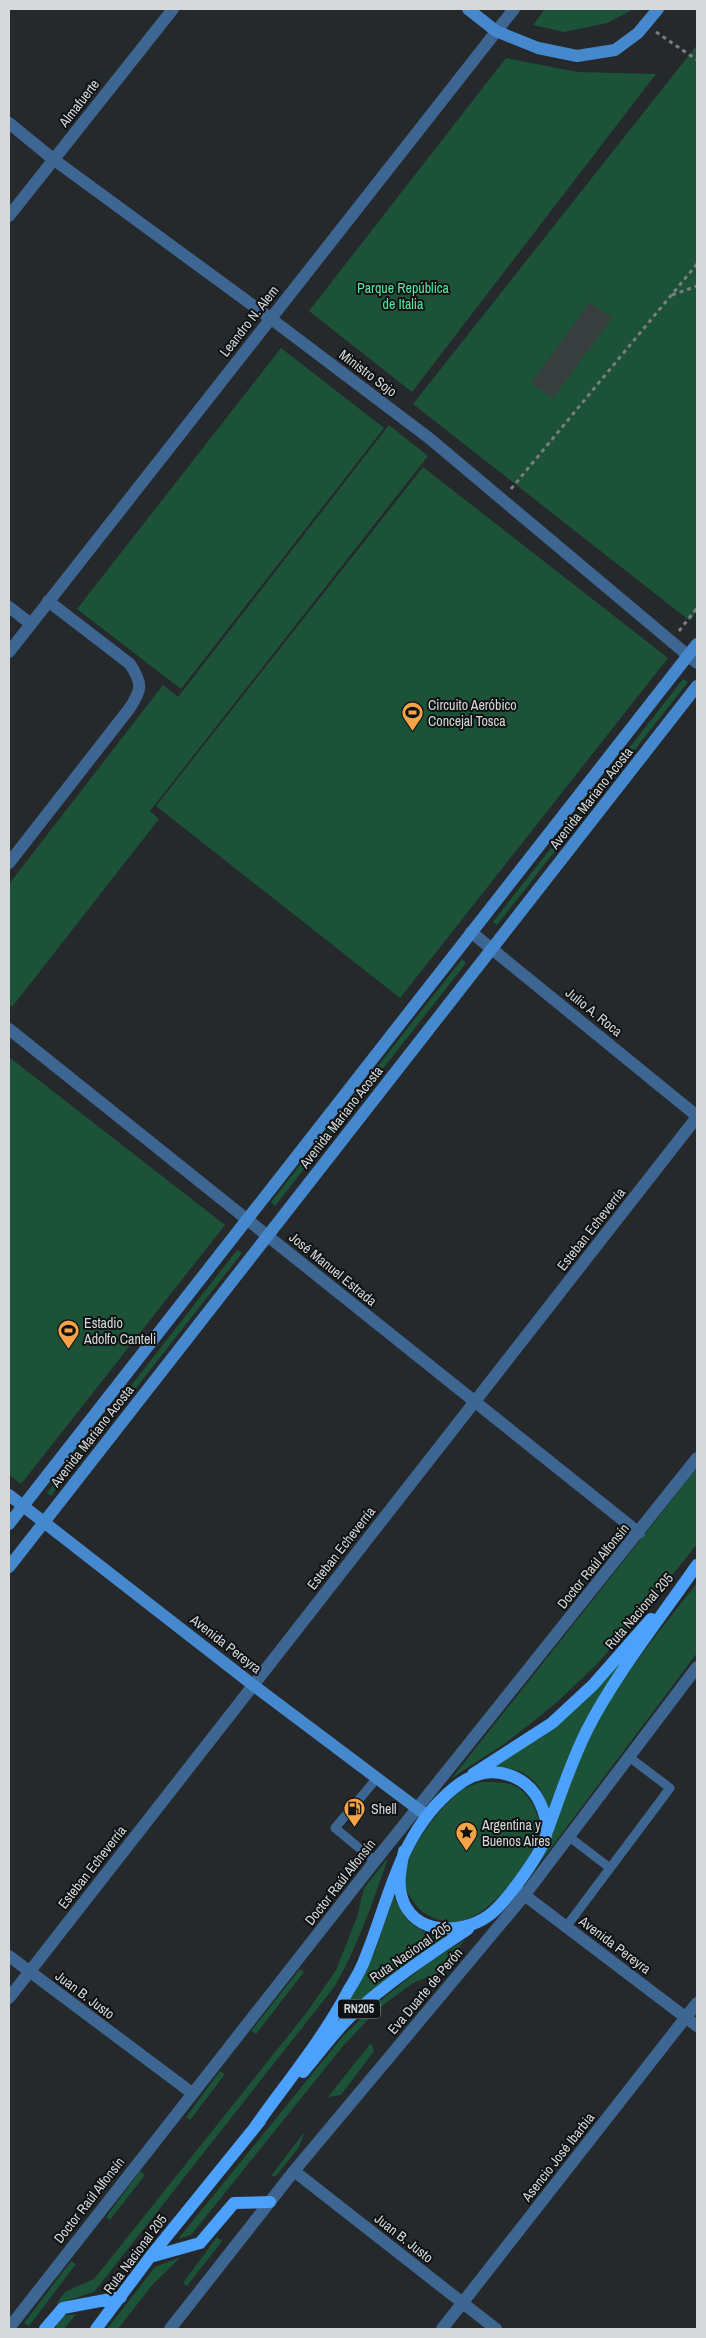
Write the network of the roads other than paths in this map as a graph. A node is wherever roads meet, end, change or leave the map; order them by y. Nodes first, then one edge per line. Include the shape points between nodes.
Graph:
1 (173, 9) edge
2 (468, 9) edge
3 (514, 9) edge
4 (658, 9) edge
5 (496, 31) junction
6 (9, 122) edge
7 (54, 159) junction
8 (9, 216) edge
9 (270, 318) junction
10 (48, 602) junction
11 (9, 607) edge
12 (31, 624) junction
13 (697, 644) edge
14 (9, 652) edge
15 (693, 659) edge
16 (697, 686) edge
17 (9, 862) edge
18 (471, 932) junction
19 (492, 949) junction
20 (9, 1029) edge
21 (697, 1116) edge
22 (247, 1219) junction
23 (267, 1236) junction
24 (475, 1402) junction
25 (697, 1458) edge
26 (9, 1495) edge
27 (23, 1506) junction
28 (44, 1522) junction
29 (9, 1524) edge
30 (639, 1533) junction
31 (9, 1567) edge
32 (694, 1570) edge
33 (697, 1667) edge
34 (253, 1685) junction
35 (629, 1757) junction
36 (468, 1777) junction
37 (377, 1778) junction
38 (422, 1811) junction
39 (547, 1830) junction
40 (568, 1836) junction
41 (404, 1852) junction
42 (375, 1861) junction
43 (610, 1868) junction
44 (519, 1892) junction
45 (487, 1917) junction
46 (566, 1927) junction
47 (9, 1956) edge
48 (29, 1972) junction
49 (9, 1998) edge
50 (697, 2003) edge
51 (686, 2018) junction
52 (697, 2026) edge
53 (192, 2093) junction
54 (255, 2128) junction
55 (294, 2171) junction
56 (270, 2202) junction
57 (150, 2257) junction
58 (121, 2297) junction
59 (463, 2303) junction
60 (9, 2328) edge
61 (45, 2329) edge
62 (96, 2329) edge
63 (170, 2329) edge
64 (442, 2329) edge
65 (496, 2329) edge

1 - 7 street, Almafuerte
2 - 5 main road
3 - 5 street, Leandro N. Alem
4 - 5 main road via 638,33 615,50 577,56 538,48
5 - 9 street, Leandro N. Alem
6 - 7 street, Ministro Sojo
7 - 8 street, Almafuerte
7 - 9 street, Ministro Sojo
9 - 10 street, Leandro N. Alem
9 - 15 street, Ministro Sojo via 429,438
10 - 12 street, Leandro N. Alem
10 - 17 street via 130,664 139,678 139,694
11 - 12 street
12 - 14 street, Leandro N. Alem
13 - 15 main road, Avenida Mariano Acosta
15 - 18 main road, Avenida Mariano Acosta
16 - 19 main road, Avenida Mariano Acosta
18 - 19 street, Julio A. Roca
18 - 22 main road, Avenida Mariano Acosta
19 - 21 street, Julio A. Roca
19 - 23 main road, Avenida Mariano Acosta
20 - 22 street, José Manuel Estrada
21 - 24 street, Esteban Echeverría
22 - 23 street, José Manuel Estrada
22 - 27 main road, Avenida Mariano Acosta
23 - 24 street, José Manuel Estrada
23 - 28 main road, Avenida Mariano Acosta
24 - 30 street, José Manuel Estrada
24 - 34 street, Esteban Echeverría
25 - 30 street, Doctor Raúl Alfonsín
26 - 27 main road, Avenida Pereyra
27 - 28 main road, Avenida Pereyra
27 - 29 main road, Avenida Mariano Acosta
28 - 31 main road, Avenida Mariano Acosta
28 - 34 main road, Avenida Pereyra
30 - 38 street, Doctor Raúl Alfonsín
32 - 36 main road, Ruta Nacional 205 / RN205 via 593,1685 518,1746
32 - 39 main road, Ruta Nacional 205 / RN205 via 588,1729 570,1766
33 - 35 street, Eva Duarte de Perón
34 - 37 main road, Avenida Pereyra
34 - 48 street, Esteban Echeverría
35 - 40 street, Eva Duarte de Perón
35 - 43 lane via 670,1788
36 - 38 main road, Ruta Nacional 205 / RN205
36 - 39 main road via 499,1773 513,1776 526,1784 544,1811
37 - 38 main road, Avenida Pereyra
37 - 42 lane via 335,1828
38 - 41 main road, Ruta Nacional 205 / RN205
38 - 42 street, Doctor Raúl Alfonsín
39 - 44 main road, Ruta Nacional 205 / RN205
40 - 43 lane
40 - 44 street, Eva Duarte de Perón
41 - 45 main road, Ruta Nacional 205 / RN205 via 398,1881 406,1907 416,1919 441,1930 457,1929
41 - 54 main road, Ruta Nacional 205 / RN205 via 366,1958 347,1994
42 - 53 street, Doctor Raúl Alfonsín
43 - 46 lane
44 - 45 main road, Ruta Nacional 205 / RN205
44 - 46 street, Avenida Pereyra
44 - 55 street, Eva Duarte de Perón
45 - 54 main road, Ruta Nacional 205 / RN205 via 416,1964 349,2018
46 - 51 street, Avenida Pereyra
47 - 48 street, Juan B. Justo
48 - 49 street, Esteban Echeverría
48 - 53 street, Juan B. Justo
50 - 51 street, Asencio José Ibarbia
51 - 52 street, Avenida Pereyra
51 - 59 street, Asencio José Ibarbia
53 - 60 street, Doctor Raúl Alfonsín
54 - 57 main road, Ruta Nacional 205 / RN205
55 - 56 street, Eva Duarte de Perón
55 - 59 street, Juan B. Justo
56 - 57 main road via 234,2203 200,2243
56 - 63 street, Eva Duarte de Perón
57 - 58 main road, Ruta Nacional 205 / RN205
58 - 61 main road via 63,2308
58 - 62 main road, Ruta Nacional 205 / RN205
59 - 64 street, Asencio José Ibarbia
59 - 65 street, Juan B. Justo

